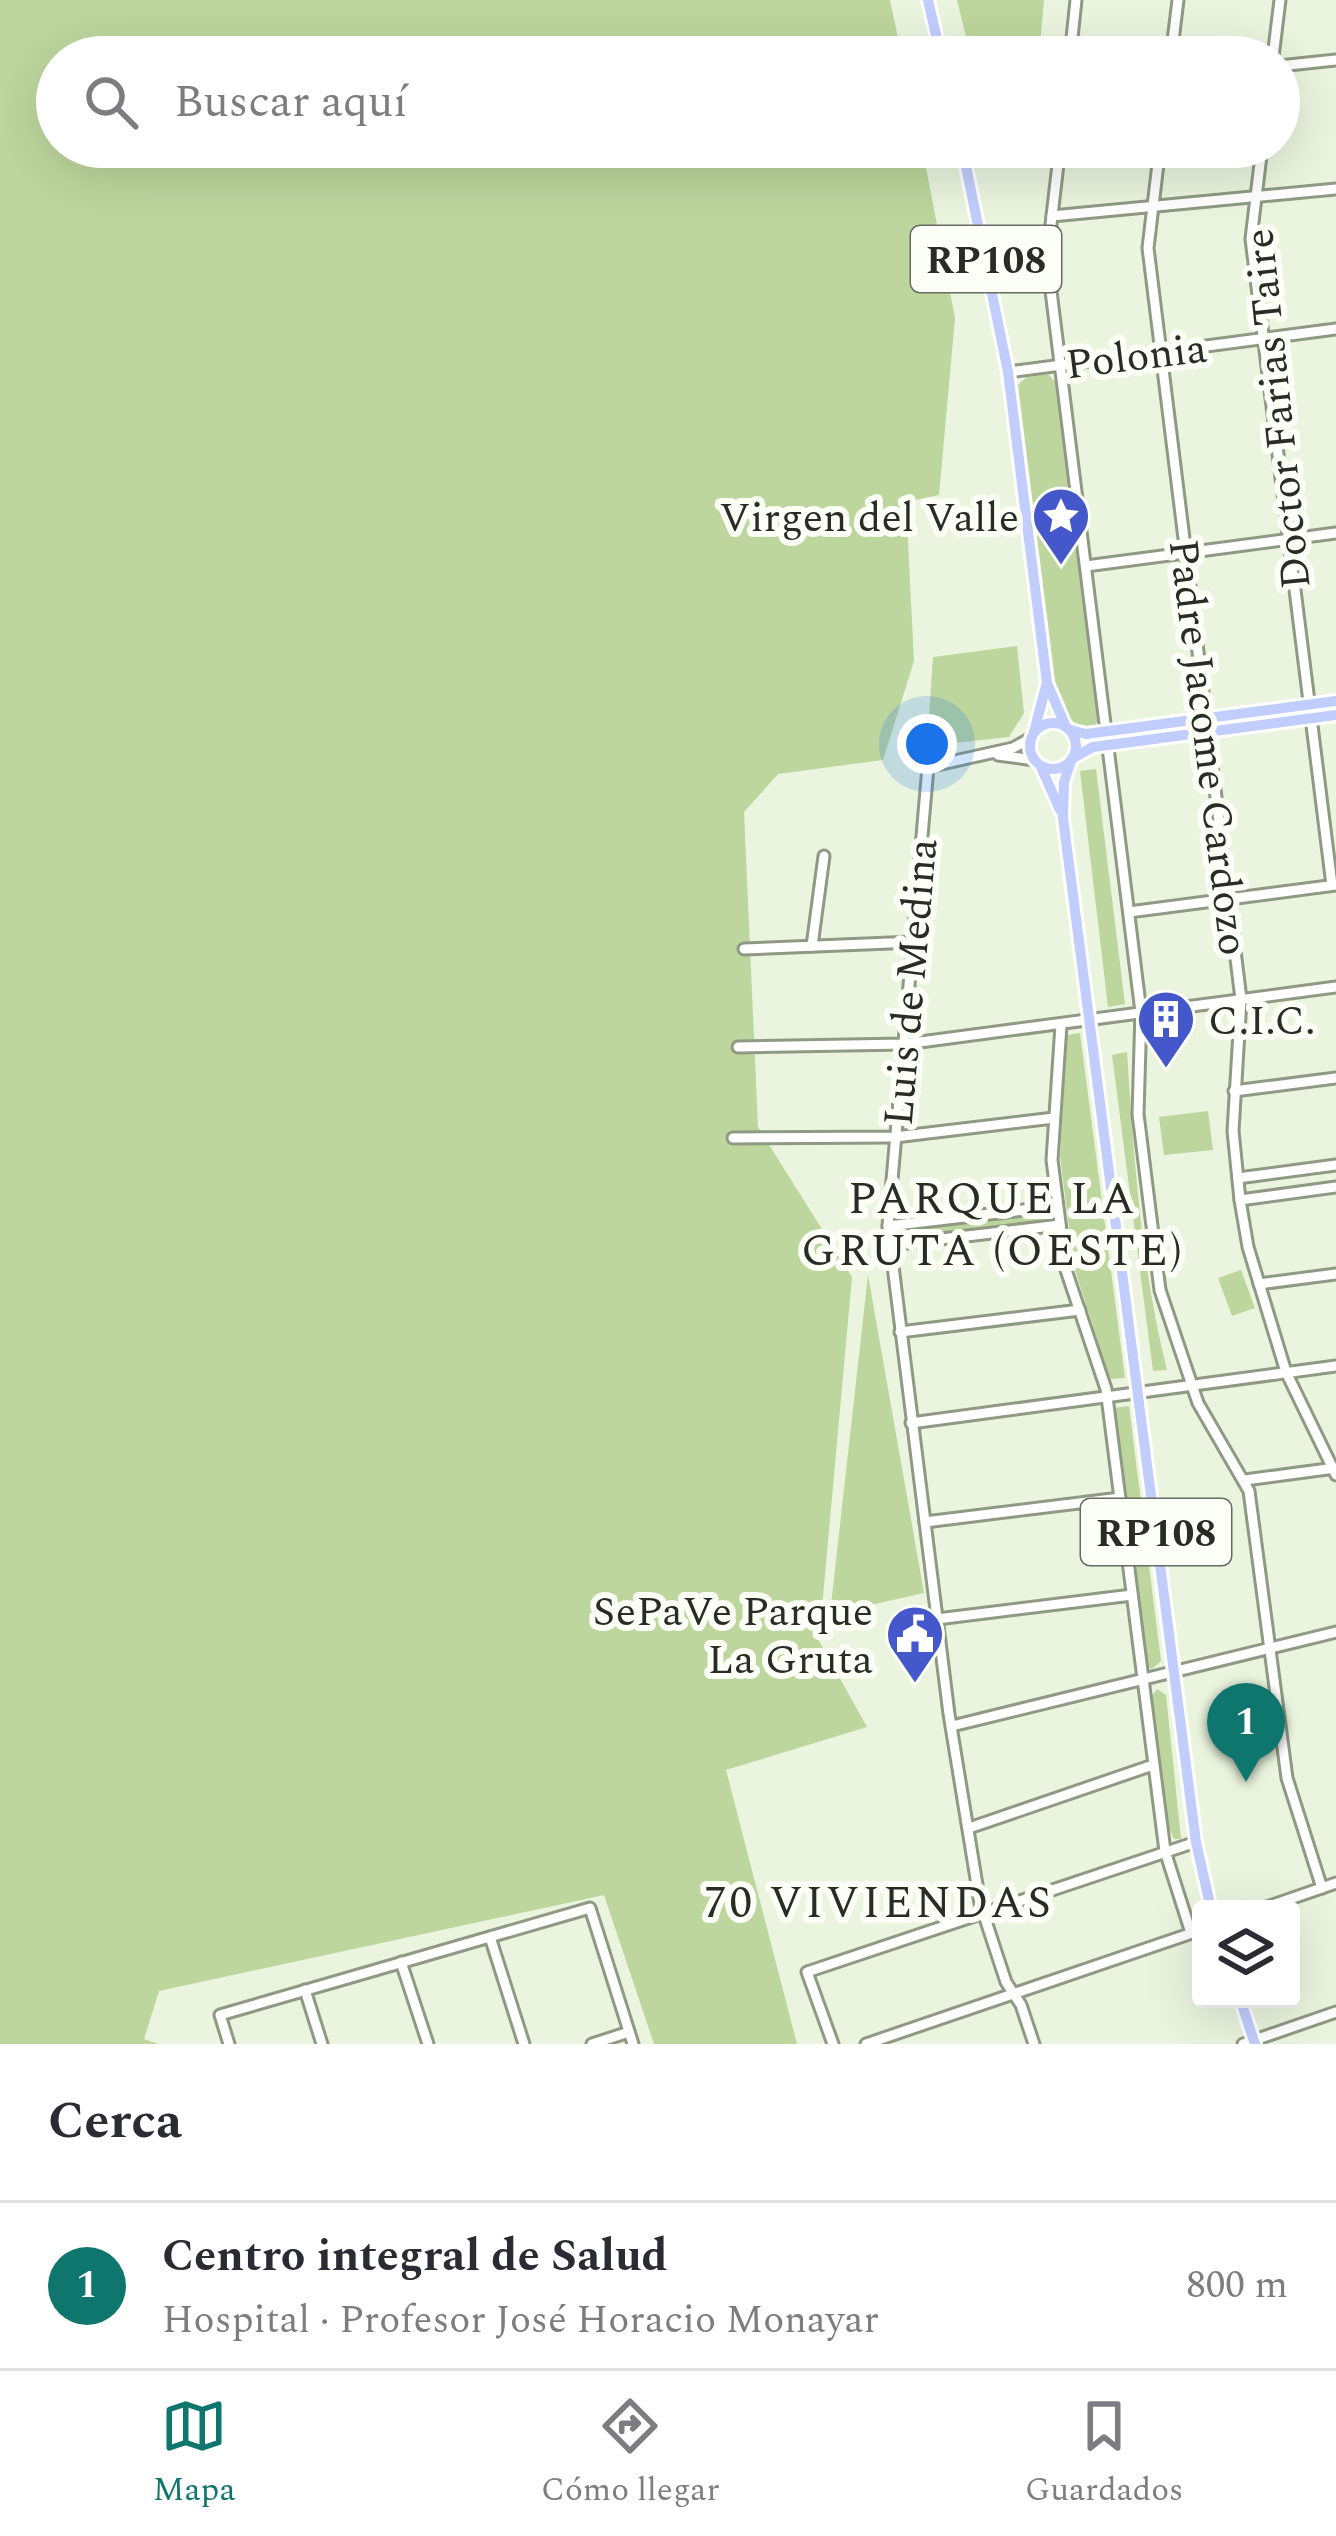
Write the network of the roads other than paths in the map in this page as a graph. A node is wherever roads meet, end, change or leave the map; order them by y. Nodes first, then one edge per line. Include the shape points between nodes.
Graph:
1 (928, 0) edge
2 (1076, 0) edge
3 (1178, 0) edge
4 (1280, 0) edge
5 (936, 36) edge
6 (1072, 36) edge
7 (1174, 36) edge
8 (1276, 36) edge
9 (1336, 60) edge
10 (1300, 64) edge
11 (966, 168) edge
12 (1058, 168) edge
13 (1158, 168) edge
14 (1259, 168) edge
15 (1336, 189) edge
16 (1256, 196) junction
17 (1153, 206) junction
18 (1052, 216) junction
19 (1336, 329) edge
20 (1264, 339) junction
21 (1161, 352) junction
22 (1060, 365) junction
23 (1008, 372) junction
24 (1336, 532) edge
25 (1288, 539) junction
26 (1186, 553) junction
27 (1086, 566) junction
28 (1047, 683) junction
29 (1336, 701) edge
30 (1309, 711) junction
31 (1336, 715) edge
32 (1208, 725) junction
33 (1068, 729) junction
34 (1032, 737) junction
35 (1107, 738) junction
36 (981, 755) junction
37 (1072, 760) junction
38 (1036, 762) junction
39 (1064, 818) junction
40 (824, 856) dead end
41 (1334, 885) edge
42 (1229, 899) junction
43 (1129, 912) junction
44 (914, 942) junction
45 (812, 946) junction
46 (744, 949) dead end
47 (1336, 987) edge
48 (1241, 999) junction
49 (1141, 1012) junction
50 (1090, 1020) junction
51 (1061, 1025) junction
52 (905, 1044) junction
53 (737, 1046) dead end
54 (1336, 1078) edge
55 (1234, 1091) junction
56 (1054, 1118) junction
57 (895, 1137) junction
58 (733, 1138) dead end
59 (1336, 1165) edge
60 (1238, 1178) junction
61 (1336, 1187) edge
62 (1240, 1200) junction
63 (1058, 1206) junction
64 (1060, 1225) junction
65 (888, 1226) junction
66 (890, 1245) junction
67 (1336, 1274) edge
68 (1259, 1284) junction
69 (1080, 1310) junction
70 (900, 1332) junction
71 (1336, 1366) edge
72 (1286, 1372) junction
73 (1191, 1384) junction
74 (1138, 1392) junction
75 (1108, 1399) junction
76 (911, 1423) junction
77 (1336, 1470) edge
78 (1245, 1480) junction
79 (1120, 1498) junction
80 (925, 1522) junction
81 (1132, 1594) junction
82 (937, 1619) junction
83 (1336, 1632) edge
84 (1270, 1648) junction
85 (1174, 1672) junction
86 (1143, 1681) junction
87 (952, 1726) junction
88 (1154, 1765) junction
89 (969, 1828) junction
90 (1196, 1842) junction
91 (1165, 1851) junction
92 (1336, 1883) edge
93 (1322, 1888) junction
94 (1209, 1900) edge
95 (1287, 1900) edge
96 (983, 1914) junction
97 (1192, 1921) edge
98 (1192, 1932) edge
99 (490, 1937) junction
100 (401, 1962) junction
101 (305, 1990) junction
102 (1013, 1994) junction
103 (1242, 2008) edge
104 (1336, 2012) edge
105 (631, 2038) edge
106 (1251, 2043) edge
107 (229, 2044) edge
108 (322, 2044) edge
109 (428, 2044) edge
110 (524, 2044) edge
111 (592, 2044) edge
112 (832, 2044) edge
113 (866, 2044) edge
114 (1034, 2044) edge

1 - 5 main road
2 - 6 street
3 - 7 street
4 - 8 street
9 - 10 street
11 - 23 main road, RP108
12 - 18 street
13 - 17 street, Padre Jacome Cardozo
14 - 16 street, Doctor Farias Taire
15 - 16 street
16 - 17 street
16 - 20 street, Doctor Farias Taire via 1251,239
17 - 18 street
17 - 21 street, Padre Jacome Cardozo via 1148,248
18 - 22 street via 1047,259
19 - 20 street, Polonia
20 - 21 street, Polonia
20 - 25 street, Doctor Farias Taire
21 - 22 street, Polonia
21 - 26 street, Padre Jacome Cardozo
22 - 23 street, Polonia
22 - 27 street
23 - 28 main road, RP108
24 - 25 street
25 - 26 street
25 - 30 street, Doctor Farias Taire
26 - 27 street
26 - 32 street, Padre Jacome Cardozo
27 - 35 street
28 - 33 main road, RP108
28 - 34 main road, RP108
29 - 30 main road
30 - 31 main road
30 - 32 main road
30 - 41 street, Doctor Farias Taire
32 - 35 main road
32 - 42 street, Padre Jacome Cardozo
33 - 34 main road via 1052,723
33 - 35 main road
33 - 37 main road, RP108 via 1076,744
34 - 36 street
34 - 38 main road, RP108
35 - 37 main road
35 - 43 street
36 - 38 street
36 - 44 street, Luis de Medina via 928,767
37 - 38 main road via 1052,770
37 - 39 main road, RP108
38 - 39 main road, RP108
39 - 50 main road, RP108
40 - 45 street
41 - 42 street
42 - 43 street
42 - 48 street, Padre Jacome Cardozo
43 - 49 street
44 - 45 street
44 - 52 street, Luis de Medina
45 - 46 street
47 - 48 street
48 - 49 street
48 - 55 street, Padre Jacome Cardozo
49 - 50 street
49 - 73 street via 1138,1114 1160,1290
50 - 51 street
50 - 74 main road, RP108
51 - 52 street
51 - 56 street
52 - 53 street
52 - 57 street, Luis de Medina
54 - 55 street
55 - 60 street, Padre Jacome Cardozo
56 - 57 street
56 - 63 street
57 - 58 street
57 - 65 street, Luis de Medina
59 - 60 street
60 - 62 street, Padre Jacome Cardozo
61 - 62 street
62 - 68 street, Padre Jacome Cardozo
63 - 64 street
63 - 65 street
64 - 66 street
64 - 69 street
65 - 66 street, Luis de Medina
66 - 70 street, Luis de Medina
67 - 68 street
68 - 72 street, Padre Jacome Cardozo
69 - 70 street
69 - 75 street
70 - 76 street, Luis de Medina
71 - 72 street
72 - 73 street
72 - 77 street, Padre Jacome Cardozo
73 - 74 street
73 - 78 street
74 - 75 street
74 - 85 main road, RP108
75 - 76 street
75 - 79 street
76 - 80 street, Luis de Medina
77 - 78 street
78 - 84 street
79 - 80 street
79 - 81 street
80 - 82 street, Luis de Medina
81 - 82 street
81 - 86 street
82 - 87 street, Luis de Medina
83 - 84 street
84 - 85 street
84 - 93 street via 1287,1778
85 - 86 street
85 - 90 main road, RP108
86 - 87 street
86 - 88 street
87 - 89 street, Luis de Medina
88 - 89 street
88 - 91 street
89 - 96 street, Luis de Medina
90 - 91 street
90 - 94 main road, RP108
91 - 96 street
91 - 97 street
92 - 93 street
93 - 95 street
96 - 102 street, Luis de Medina
96 - 112 street via 807,1972
98 - 102 street
99 - 100 street
99 - 105 street via 590,1908
99 - 110 street
100 - 101 street
100 - 109 street
101 - 107 street via 220,2014
101 - 108 street
102 - 113 street
102 - 114 street, Luis de Medina
103 - 106 main road
104 - 106 street
105 - 111 street

